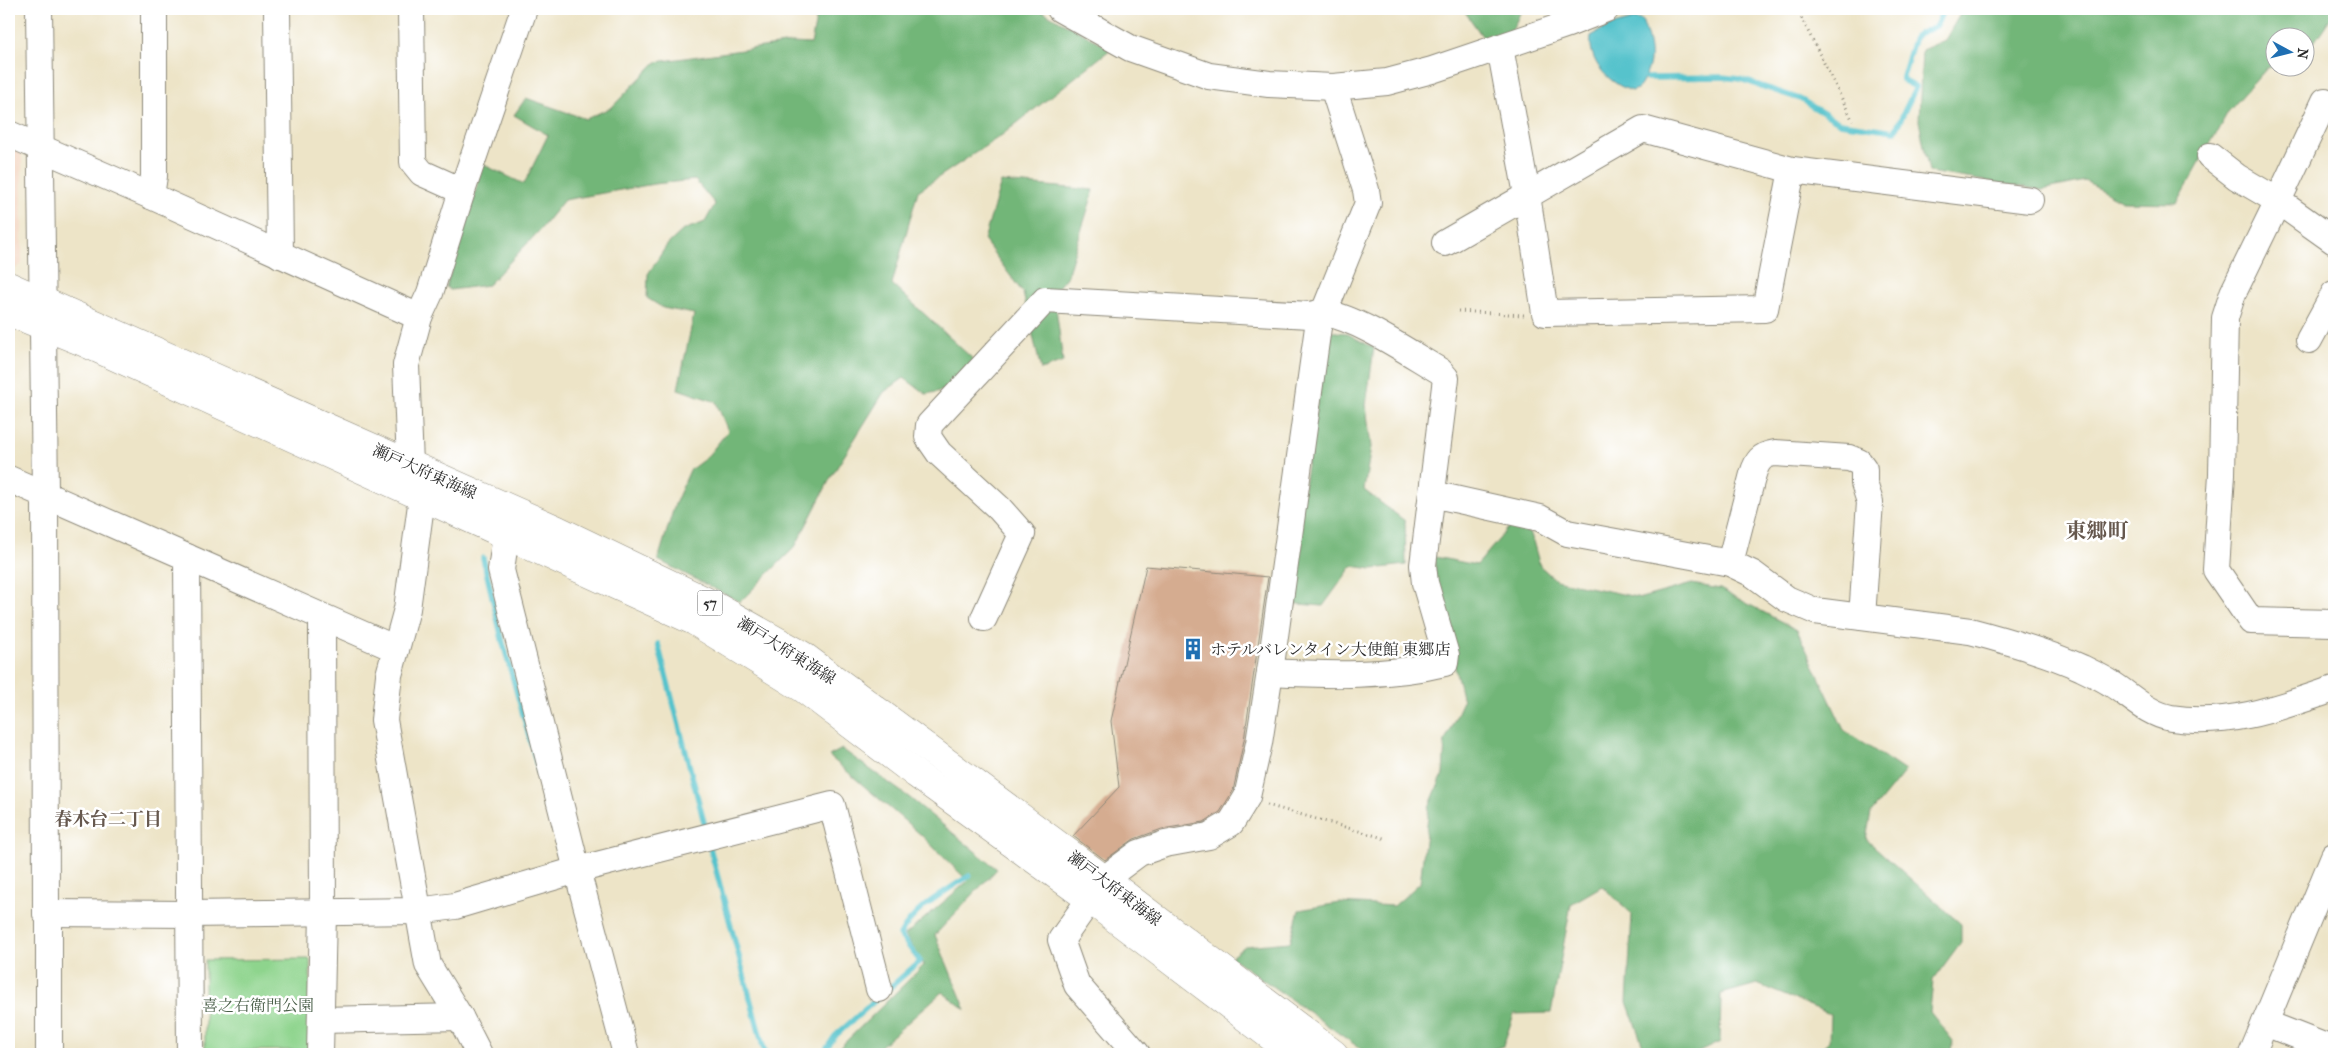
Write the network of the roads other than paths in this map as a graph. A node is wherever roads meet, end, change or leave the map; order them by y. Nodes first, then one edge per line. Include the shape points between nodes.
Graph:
1 (39, 9) edge
2 (154, 9) edge
3 (277, 9) edge
4 (411, 9) edge
5 (524, 9) edge
6 (1060, 9) edge
7 (1606, 9) edge
8 (1500, 47) junction
9 (1333, 88) junction
10 (2334, 107) edge
11 (9, 134) edge
12 (41, 149) junction
13 (2210, 156) dead end
14 (1792, 170) junction
15 (462, 190) junction
16 (1527, 195) junction
17 (152, 196) junction
18 (2030, 200) dead end
19 (2278, 201) junction
20 (2334, 241) edge
21 (1445, 243) dead end
22 (280, 255) junction
23 (9, 286) edge
24 (2334, 294) edge
25 (9, 312) edge
26 (42, 312) junction
27 (1323, 312) junction
28 (418, 317) junction
29 (2309, 340) dead end
30 (410, 464) junction
31 (9, 478) edge
32 (45, 493) junction
33 (1432, 494) junction
34 (422, 497) junction
35 (506, 534) junction
36 (187, 557) junction
37 (1730, 563) junction
38 (322, 617) junction
39 (1862, 617) junction
40 (984, 618) dead end
41 (2334, 623) edge
42 (396, 649) junction
43 (1270, 672) junction
44 (2334, 688) edge
45 (2334, 856) edge
46 (577, 870) junction
47 (1096, 889) junction
48 (418, 911) junction
49 (323, 912) junction
50 (46, 914) junction
51 (189, 914) junction
52 (879, 989) dead end
53 (460, 1018) junction
54 (321, 1020) junction
55 (2266, 1023) junction
56 (2334, 1050) edge
57 (49, 1054) edge
58 (190, 1054) edge
59 (320, 1054) edge
60 (479, 1054) edge
61 (626, 1054) edge
62 (1137, 1054) edge
63 (1294, 1054) edge
64 (1334, 1054) edge
65 (2252, 1054) edge

1 - 12 street
2 - 17 street
3 - 22 street
4 - 15 street via 413,162 422,173
5 - 15 street
6 - 9 street via 1130,48 1209,76
7 - 8 street
8 - 9 street via 1387,82
8 - 16 street
9 - 27 street via 1368,203
10 - 19 street via 2325,101
11 - 12 street
12 - 17 street
12 - 26 street
13 - 19 street via 2237,177
14 - 16 street via 1643,129
14 - 16 street via 1765,309 1545,313
14 - 18 street
15 - 28 street via 430,293
16 - 21 street
17 - 22 street
19 - 20 street
19 - 41 street via 2224,318 2222,474 2216,570 2251,621
22 - 28 street
23 - 26 main road, 瀬戸大府東海線 / 57
24 - 29 street
25 - 26 main road, 瀬戸大府東海線 / 57
26 - 30 main road, 瀬戸大府東海線 / 57
26 - 32 street
26 - 34 main road, 瀬戸大府東海線 / 57
27 - 33 street via 1367,329 1440,371 1446,378
27 - 40 street via 1310,315 1045,300 929,425 928,437 939,453 999,508 1022,534
27 - 43 street via 1318,328
28 - 30 street via 406,365
30 - 47 main road, 瀬戸大府東海線 / 57 via 708,602 802,655
31 - 32 street
32 - 36 street
32 - 50 street
33 - 37 street via 1540,518 1567,533
33 - 43 street via 1423,565 1446,664 1361,673
34 - 35 main road, 瀬戸大府東海線 / 57
34 - 42 street via 407,609
35 - 46 street via 501,570
35 - 47 main road, 瀬戸大府東海線 / 57 via 711,631 804,689 916,774
36 - 38 street
36 - 51 street
37 - 39 street via 1753,574 1787,599 1815,611
37 - 39 street via 1756,462 1764,455 1775,454 1849,458 1864,469 1864,483 1870,502
38 - 42 street
38 - 49 street
39 - 44 street via 1970,631 2031,649 2112,683 2142,706 2169,718 2204,719 2262,713
42 - 48 street via 389,675 384,720
43 - 47 street via 1246,799 1230,823 1209,836 1165,844 1139,853
45 - 55 street
46 - 48 street via 455,906
46 - 52 street via 832,805
46 - 61 street
47 - 62 street via 1061,940 1077,985
47 - 63 main road, 瀬戸大府東海線 / 57
47 - 64 main road, 瀬戸大府東海線 / 57
48 - 49 street
48 - 53 street via 428,965
49 - 51 street
49 - 54 street
50 - 51 street
50 - 57 street via 49,918
51 - 58 street
53 - 54 street
53 - 60 street
54 - 59 street
55 - 56 street
55 - 65 street

